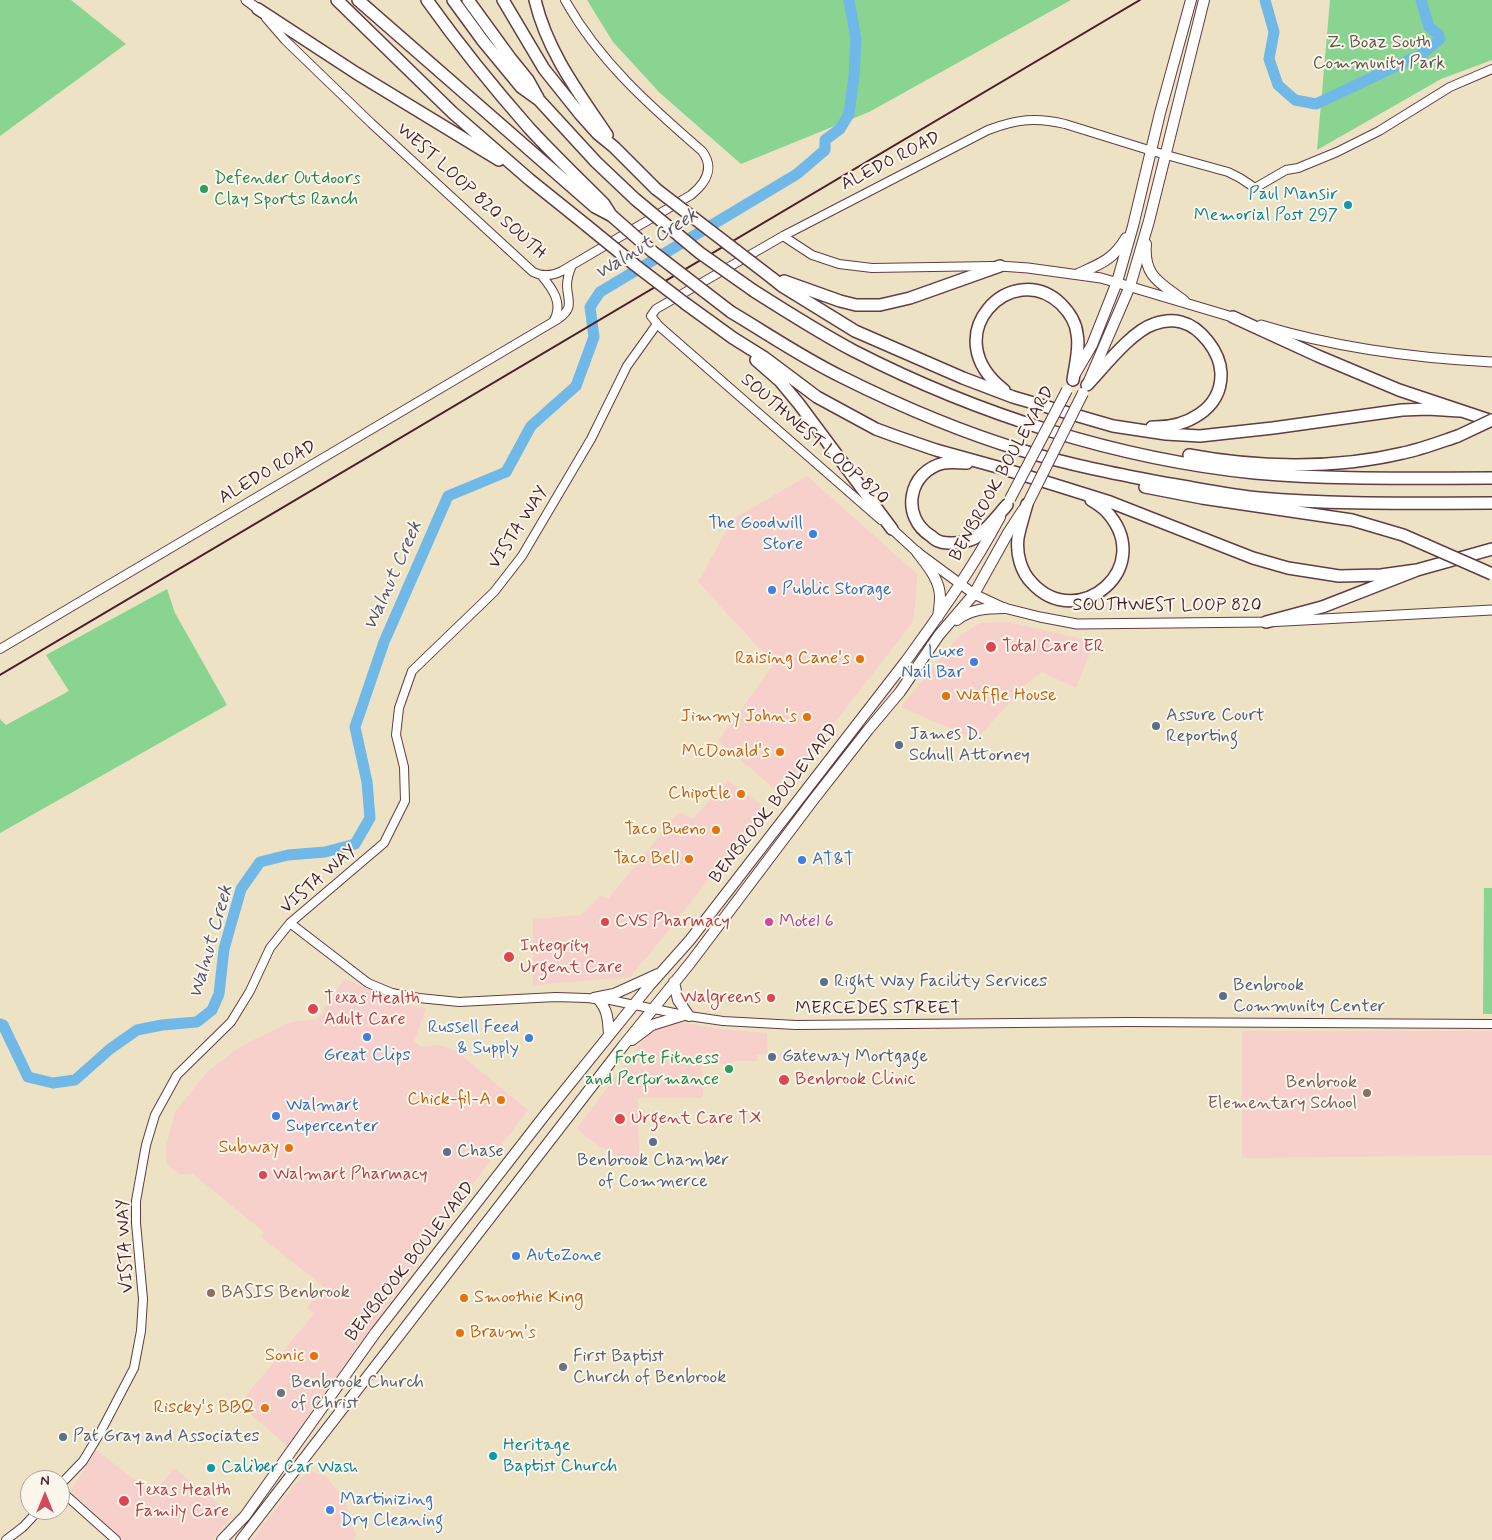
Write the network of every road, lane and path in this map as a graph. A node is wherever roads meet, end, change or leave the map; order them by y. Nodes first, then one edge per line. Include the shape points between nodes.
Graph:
1 (246, 0) edge
2 (337, 0) edge
3 (358, 0) edge
4 (427, 0) edge
5 (453, 0) edge
6 (468, 0) edge
7 (503, 0) edge
8 (535, 0) edge
9 (565, 0) edge
10 (1190, 4) edge
11 (1204, 4) edge
12 (258, 9) junction
13 (1492, 69) edge
14 (539, 100) junction
15 (614, 147) junction
16 (1152, 151) junction
17 (1165, 155) junction
18 (530, 180) junction
19 (612, 216) junction
20 (1149, 221) junction
21 (1133, 226) junction
22 (783, 236) junction
23 (572, 266) junction
24 (1000, 266) junction
25 (1078, 274) junction
26 (541, 275) junction
27 (772, 278) junction
28 (1117, 282) junction
29 (1130, 286) junction
30 (1184, 301) junction
31 (651, 316) joint
32 (1232, 317) junction
33 (552, 323) junction
34 (657, 324) junction
35 (733, 338) junction
36 (1492, 362) edge
37 (1070, 385) junction
38 (1085, 389) junction
39 (1013, 397) junction
40 (1459, 412) junction
41 (1492, 420) edge
42 (1113, 426) junction
43 (1138, 454) junction
44 (980, 462) junction
45 (1092, 469) junction
46 (1492, 478) edge
47 (1083, 494) junction
48 (1008, 502) junction
49 (1492, 503) edge
50 (1027, 504) junction
51 (892, 529) junction
52 (1492, 549) edge
53 (917, 552) junction
54 (1417, 570) junction
55 (1492, 574) edge
56 (960, 584) junction
57 (974, 594) junction
58 (1004, 608) junction
59 (1492, 610) edge
60 (938, 618) junction
61 (1266, 622) junction
62 (939, 635) junction
63 (0, 649) edge
64 (800, 799) junction
65 (809, 806) junction
66 (290, 923) junction
67 (661, 973) junction
68 (674, 982) junction
69 (596, 998) junction
70 (634, 1004) junction
71 (652, 1009) junction
72 (686, 1015) junction
73 (1492, 1024) edge
74 (609, 1035) junction
75 (623, 1046) junction
76 (70, 1474) edge
77 (70, 1499) edge
78 (30, 1520) edge
79 (6, 1540) edge
80 (116, 1540) edge
81 (222, 1540) edge
82 (240, 1540) edge

1 - 12 main road, WEST LOOP 820 SOUTH
2 - 18 highway via 453,113
3 - 19 highway via 595,207
4 - 19 highway via 507,103
5 - 14 highway via 521,87
6 - 14 highway via 528,80
7 - 15 highway via 544,69 580,114
8 - 15 highway via 558,61
9 - 23 street, WEST LOOP 820 SOUTH via 606,59 653,108 702,151 709,168 703,182 691,195
10 - 16 main road, BENBROOK BOULEVARD
11 - 17 main road, BENBROOK BOULEVARD
12 - 18 highway
12 - 26 street, WEST LOOP 820 SOUTH via 285,40 384,136 533,272
13 - 17 street, ALEDO ROAD via 1450,87 1379,131 1337,152 1286,170 1256,188 1228,172
14 - 43 highway, bridge via 635,200 700,253 814,329 958,399 1086,441
15 - 27 highway, bridge via 656,189
16 - 17 street, ALEDO ROAD
16 - 21 main road, BENBROOK BOULEVARD
16 - 22 street, ALEDO ROAD via 1052,121 1015,121 988,130
17 - 20 main road, BENBROOK BOULEVARD
18 - 35 highway, bridge via 635,266
19 - 45 highway, bridge via 731,312 818,365 963,431
20 - 29 main road, BENBROOK BOULEVARD
20 - 30 main road via 1145,254 1149,270
21 - 25 main road via 1110,259
21 - 28 main road, BENBROOK BOULEVARD
22 - 24 street via 812,255 839,264 872,268
22 - 31 street, ALEDO ROAD via 656,309
23 - 26 street, WEST LOOP 820 SOUTH via 552,275
23 - 33 street, ALEDO ROAD via 567,282 568,309
24 - 25 main road
24 - 27 highway via 910,298 880,305 856,305
25 - 28 main road
26 - 33 street via 558,301
27 - 39 highway via 855,331
28 - 29 main road
28 - 37 main road, BENBROOK BOULEVARD via 1092,346
29 - 30 main road
29 - 38 main road, BENBROOK BOULEVARD
30 - 32 main road
31 - 34 street, SOUTHWEST LOOP 820
32 - 36 main road via 1337,345 1397,355
32 - 40 highway via 1390,387
33 - 63 street, ALEDO ROAD
34 - 51 street, SOUTHWEST LOOP 820
34 - 66 street, VISTA WAY via 627,366 591,440 522,556 494,592 412,671 399,708 396,735 404,767 405,801 384,843
35 - 44 highway via 817,397 876,429
35 - 51 highway via 785,387
37 - 39 highway via 1078,334 1074,321 1058,300 1046,293 1018,290 1006,294 984,313 976,340 986,374
37 - 48 main road, BENBROOK BOULEVARD, bridge
38 - 42 highway via 1129,341 1154,324 1180,321 1204,336 1218,358 1221,372 1216,397 1202,413 1192,420 1161,427
38 - 50 main road, BENBROOK BOULEVARD, bridge
39 - 42 highway
40 - 41 highway
40 - 42 highway via 1402,410 1200,436
41 - 43 highway, bridge via 1458,436 1403,453 1361,460 1277,464 1233,462 1158,450
43 - 46 highway via 1207,467 1293,476
44 - 47 highway
44 - 48 highway via 944,463 924,473 912,496 911,510 916,523 939,542 957,543 974,538
45 - 49 highway via 1260,498
45 - 55 highway, bridge via 1101,478 1202,498 1352,520 1403,535
47 - 50 highway via 1106,510 1121,537 1123,552 1121,567 1114,580 1102,591 1072,601 1053,598 1035,587 1026,576 1019,556 1018,538
47 - 54 highway via 1288,568 1339,576
48 - 56 main road, BENBROOK BOULEVARD
50 - 57 main road, BENBROOK BOULEVARD
51 - 53 main road, SOUTHWEST LOOP 820
52 - 54 highway
53 - 56 main road, SOUTHWEST LOOP 820
53 - 60 main road via 939,587
54 - 61 highway via 1322,607
56 - 57 main road, SOUTHWEST LOOP 820
56 - 60 main road, BENBROOK BOULEVARD
57 - 58 main road, SOUTHWEST LOOP 820
57 - 62 main road, BENBROOK BOULEVARD
58 - 61 main road, SOUTHWEST LOOP 820 via 1077,624
58 - 62 main road via 986,608 962,616
59 - 61 main road, SOUTHWEST LOOP 820
60 - 64 main road, BENBROOK BOULEVARD
62 - 65 main road, BENBROOK BOULEVARD via 900,692
64 - 65 main road
64 - 67 main road, BENBROOK BOULEVARD
65 - 68 main road, BENBROOK BOULEVARD
66 - 69 street, MERCEDES STREET via 368,983 392,993 459,1002 556,996
66 - 76 street, VISTA WAY via 270,948 250,992 230,1022 177,1075 155,1115 136,1201 143,1299 134,1368 96,1439
67 - 69 main road via 614,994
67 - 70 main road, BENBROOK BOULEVARD
68 - 71 main road, BENBROOK BOULEVARD
68 - 72 main road
69 - 70 street, MERCEDES STREET
69 - 74 main road via 607,1013
70 - 71 street, MERCEDES STREET
70 - 74 main road, BENBROOK BOULEVARD
71 - 72 street, MERCEDES STREET
71 - 75 main road, BENBROOK BOULEVARD
72 - 73 street, MERCEDES STREET via 796,1025 1126,1022
72 - 75 main road via 652,1025
74 - 81 main road, BENBROOK BOULEVARD via 376,1332 244,1516
75 - 82 main road, BENBROOK BOULEVARD
77 - 80 street
78 - 79 street

